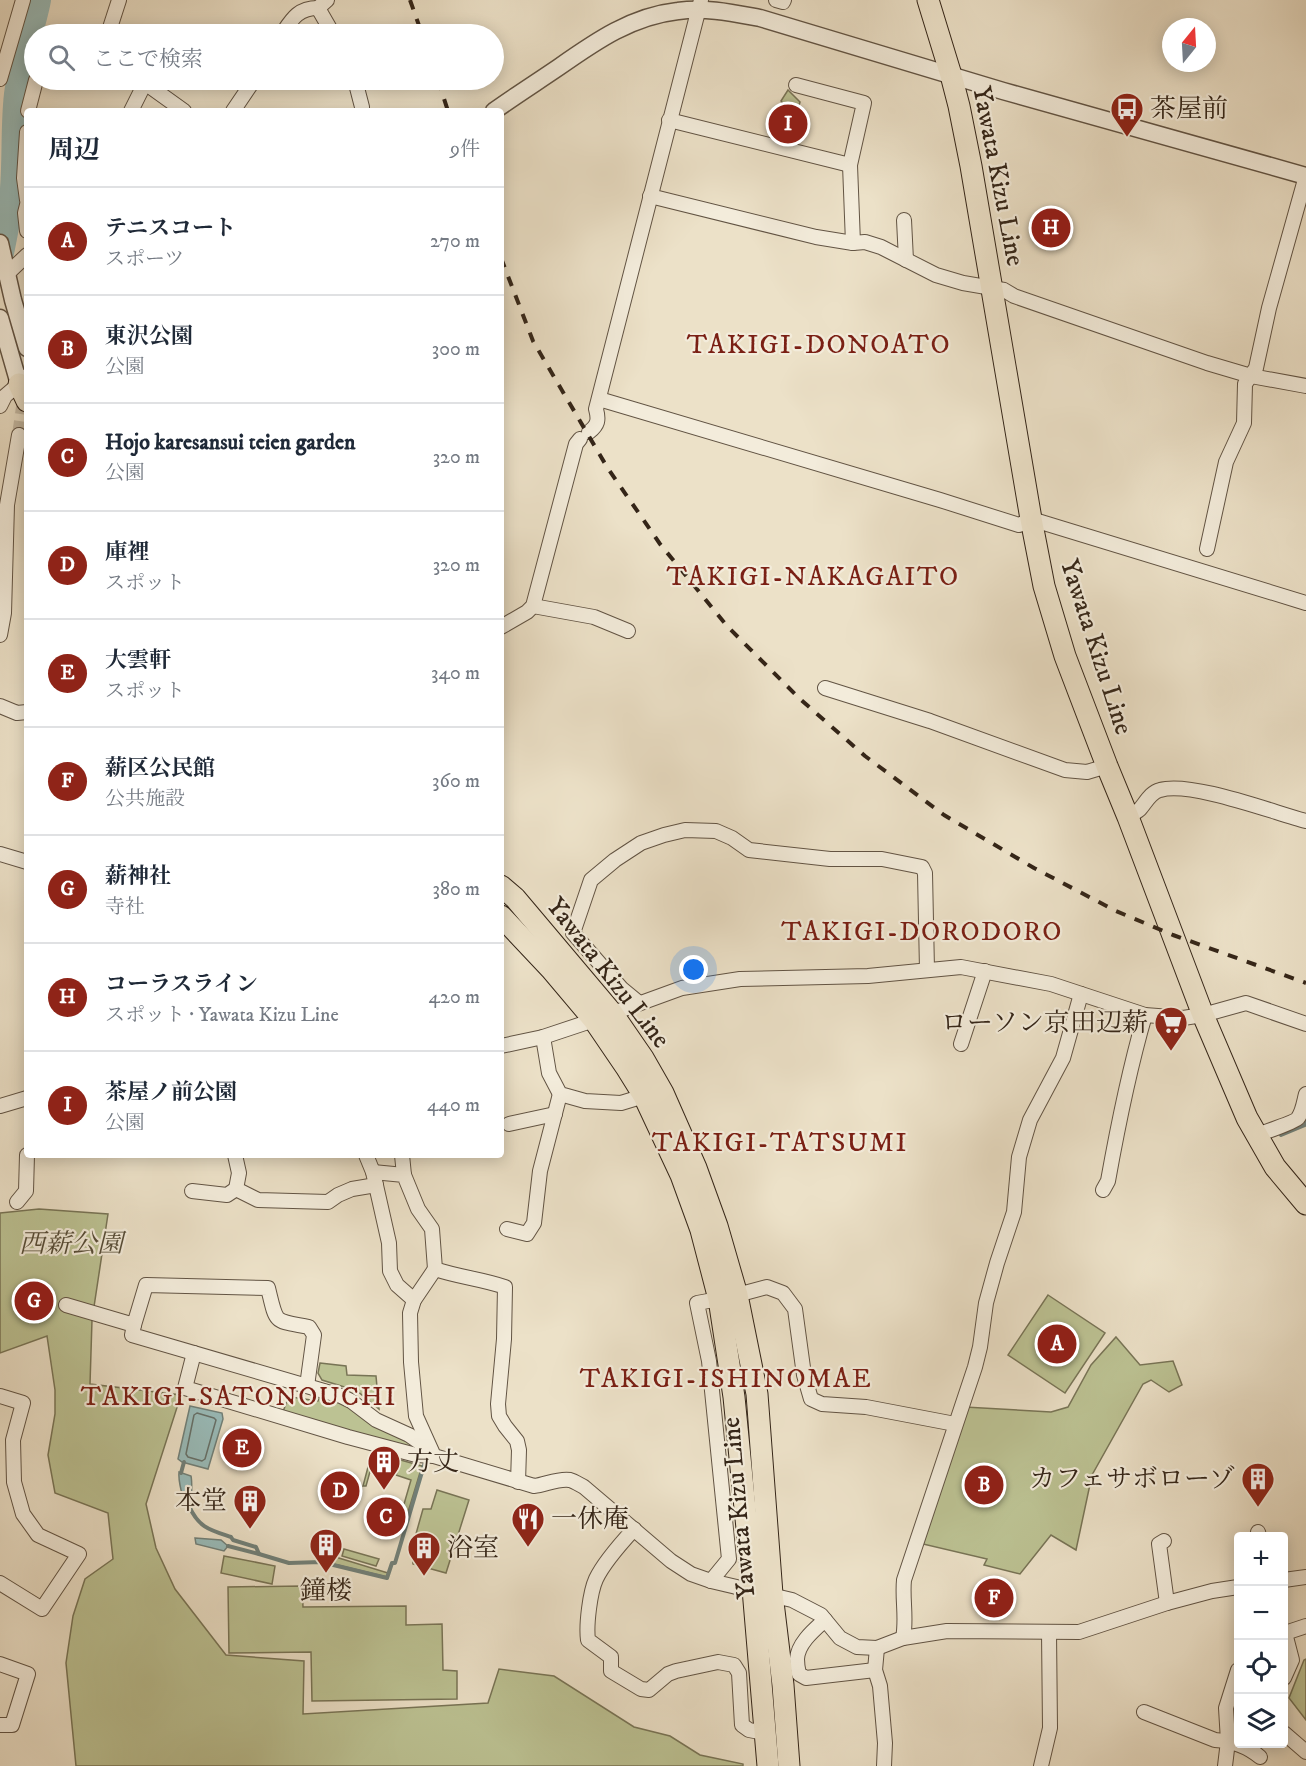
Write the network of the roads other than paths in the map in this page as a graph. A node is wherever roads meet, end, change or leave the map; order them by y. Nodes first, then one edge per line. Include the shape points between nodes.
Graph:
1 (23, 0) edge
2 (118, 0) edge
3 (776, 0) edge
4 (784, 0) edge
5 (928, 0) edge
6 (323, 4) edge
7 (700, 5) edge
8 (111, 24) edge
9 (289, 24) edge
10 (330, 24) edge
11 (951, 75) junction
12 (0, 79) edge
13 (796, 85) dead end
14 (33, 90) edge
15 (139, 90) edge
16 (155, 90) edge
17 (247, 90) edge
18 (358, 90) edge
19 (29, 108) edge
20 (132, 108) edge
21 (180, 108) edge
22 (235, 108) edge
23 (362, 108) edge
24 (498, 108) edge
25 (669, 120) junction
26 (850, 165) junction
27 (1306, 176) edge
28 (650, 196) junction
29 (909, 228) dead end
30 (0, 243) edge
31 (853, 243) junction
32 (24, 258) edge
33 (906, 260) junction
34 (6, 275) junction
35 (992, 287) junction
36 (0, 318) edge
37 (24, 338) edge
38 (1251, 375) junction
39 (1306, 386) edge
40 (24, 387) edge
41 (599, 399) junction
42 (0, 406) edge
43 (19, 435) tunnel mouth
44 (1031, 519) junction
45 (1207, 549) dead end
46 (1306, 603) edge
47 (533, 606) junction
48 (504, 625) edge
49 (628, 632) dead end
50 (0, 635) edge
51 (825, 688) dead end
52 (0, 706) edge
53 (24, 712) edge
54 (1107, 766) junction
55 (1128, 817) junction
56 (1306, 821) edge
57 (0, 854) edge
58 (24, 861) edge
59 (504, 889) edge
60 (504, 919) edge
61 (927, 970) junction
62 (985, 971) junction
63 (1081, 994) junction
64 (639, 1004) junction
65 (1145, 1015) junction
66 (1203, 1015) junction
67 (603, 1016) junction
68 (1306, 1024) edge
69 (543, 1037) junction
70 (961, 1044) dead end
71 (504, 1045) edge
72 (560, 1094) junction
73 (1306, 1094) edge
74 (644, 1096) junction
75 (24, 1099) edge
76 (0, 1106) edge
77 (555, 1114) junction
78 (508, 1124) dead end
79 (1257, 1136) junction
80 (27, 1158) edge
81 (236, 1158) edge
82 (367, 1158) edge
83 (402, 1158) edge
84 (404, 1175) junction
85 (375, 1178) junction
86 (236, 1189) junction
87 (1103, 1190) dead end
88 (192, 1191) dead end
89 (1305, 1199) edge
90 (17, 1202) dead end
91 (507, 1229) dead end
92 (435, 1269) junction
93 (728, 1297) junction
94 (414, 1300) junction
95 (66, 1305) dead end
96 (134, 1324) junction
97 (194, 1353) junction
98 (307, 1386) junction
99 (0, 1396) edge
100 (955, 1424) junction
101 (432, 1453) junction
102 (518, 1482) junction
103 (634, 1529) junction
104 (1164, 1540) dead end
105 (1306, 1577) edge
106 (1288, 1579) edge
107 (711, 1581) junction
108 (0, 1583) edge
109 (1234, 1588) edge
110 (763, 1592) junction
111 (1167, 1603) junction
112 (825, 1620) junction
113 (1306, 1626) edge
114 (1048, 1632) junction
115 (1288, 1632) edge
116 (903, 1638) junction
117 (1288, 1645) edge
118 (877, 1648) junction
119 (0, 1664) edge
120 (875, 1670) junction
121 (1288, 1670) edge
122 (1234, 1685) edge
123 (1144, 1712) dead end
124 (0, 1725) edge
125 (765, 1733) junction
126 (1288, 1736) edge
127 (1228, 1741) junction
128 (1306, 1752) edge
129 (1260, 1757) dead end
130 (768, 1766) edge
131 (789, 1766) edge
132 (884, 1766) edge
133 (1041, 1766) edge
134 (1225, 1766) edge

1 - 12 street
2 - 8 street
3 - 4 street
5 - 11 main road, Yawata Kizu Line
6 - 9 street via 308,8
6 - 10 street
7 - 11 street via 760,18
7 - 24 street via 624,26
7 - 25 street
11 - 27 street
11 - 35 main road, Yawata Kizu Line
13 - 26 street via 864,104
14 - 19 street
15 - 20 street
16 - 21 street
17 - 22 street
18 - 23 street
25 - 26 street
25 - 28 street
26 - 31 street
27 - 38 street
28 - 31 street
28 - 41 street
29 - 33 street
30 - 34 street
31 - 33 street via 881,247
32 - 34 street
33 - 35 street via 963,284
34 - 37 street
35 - 38 street
35 - 44 main road, Yawata Kizu Line
36 - 40 street
38 - 39 street
38 - 45 street via 1245,384 1244,423 1226,462
40 - 42 street via 5,396
41 - 44 street via 1019,525
41 - 47 street via 596,426 576,444
43 - 50 street via 7,505
44 - 46 street
44 - 54 main road, Yawata Kizu Line via 1044,586 1065,656
47 - 48 street
47 - 49 street via 594,617
51 - 54 street via 1065,770 1086,772
52 - 53 street
54 - 55 main road, Yawata Kizu Line
55 - 56 street via 1159,790 1179,788
55 - 66 main road, Yawata Kizu Line
57 - 58 street
59 - 67 main road, Yawata Kizu Line
60 - 67 main road, Yawata Kizu Line
61 - 62 street via 961,967
61 - 64 street via 740,979 682,988
61 - 64 street via 922,867 882,859 830,859 750,850 716,831 685,830 641,843 591,880 573,933
62 - 63 street
62 - 70 street
63 - 65 street
63 - 100 street via 1063,1058 1030,1120 1019,1157 1014,1212 986,1303 975,1367
64 - 67 street
65 - 66 street
65 - 87 street
66 - 68 street via 1246,1003
66 - 79 main road, Yawata Kizu Line
67 - 69 street
67 - 74 main road, Yawata Kizu Line
67 - 93 main road, Yawata Kizu Line via 643,1058 663,1093 717,1226
69 - 71 street
69 - 72 street via 549,1073
72 - 74 street via 585,1101 621,1103
72 - 77 street
73 - 79 street via 1296,1121
74 - 93 main road, Yawata Kizu Line via 681,1175
75 - 76 street
77 - 78 street
77 - 91 street via 540,1172 534,1223 527,1234
79 - 89 main road, Yawata Kizu Line via 1275,1167
80 - 90 street via 26,1191
81 - 86 street via 239,1173
82 - 85 street
83 - 84 street
84 - 85 street
84 - 92 street via 418,1209 432,1229
85 - 86 street via 328,1202 258,1200
85 - 94 street via 389,1243 390,1271 397,1285
86 - 88 street via 226,1195
92 - 94 street
92 - 102 street via 505,1287 498,1404 499,1416 517,1440
93 - 100 street via 767,1287 783,1293 795,1309 811,1399 822,1404 866,1407
93 - 107 street via 697,1303 709,1361 729,1559
93 - 110 main road, Yawata Kizu Line via 757,1394
94 - 101 street via 410,1313 416,1416
95 - 96 street
96 - 97 street via 132,1335
96 - 98 street via 146,1285 268,1288 274,1316 280,1322 309,1327 314,1335
97 - 98 street
97 - 101 street via 185,1388 416,1455
98 - 101 street via 351,1401
99 - 108 street via 23,1403 12,1440 14,1482 23,1514 38,1535 79,1554 42,1609
100 - 116 street via 904,1580
101 - 102 street
102 - 103 street via 534,1486 570,1480
103 - 107 street via 671,1561
103 - 125 street via 596,1579 586,1629 588,1640 611,1657 611,1671 641,1689 649,1690 676,1671 718,1662 734,1665 739,1673 742,1725
104 - 111 street via 1159,1544
105 - 106 street
107 - 110 street
109 - 111 street
110 - 112 street via 792,1600
110 - 125 main road, Yawata Kizu Line
110 - 131 main road, Yawata Kizu Line via 783,1685
111 - 114 street via 1079,1632
112 - 118 street via 840,1638 857,1647
112 - 120 street via 800,1648 799,1674 806,1678
113 - 115 street
114 - 116 street via 947,1631
114 - 133 street via 1050,1728
116 - 118 street
117 - 121 street via 1293,1660
118 - 120 street
119 - 124 street via 28,1674 12,1725
120 - 132 street via 880,1686
122 - 127 street via 1226,1708
123 - 127 street via 1215,1740
125 - 130 main road, Yawata Kizu Line
126 - 128 street
127 - 129 street
127 - 134 street

